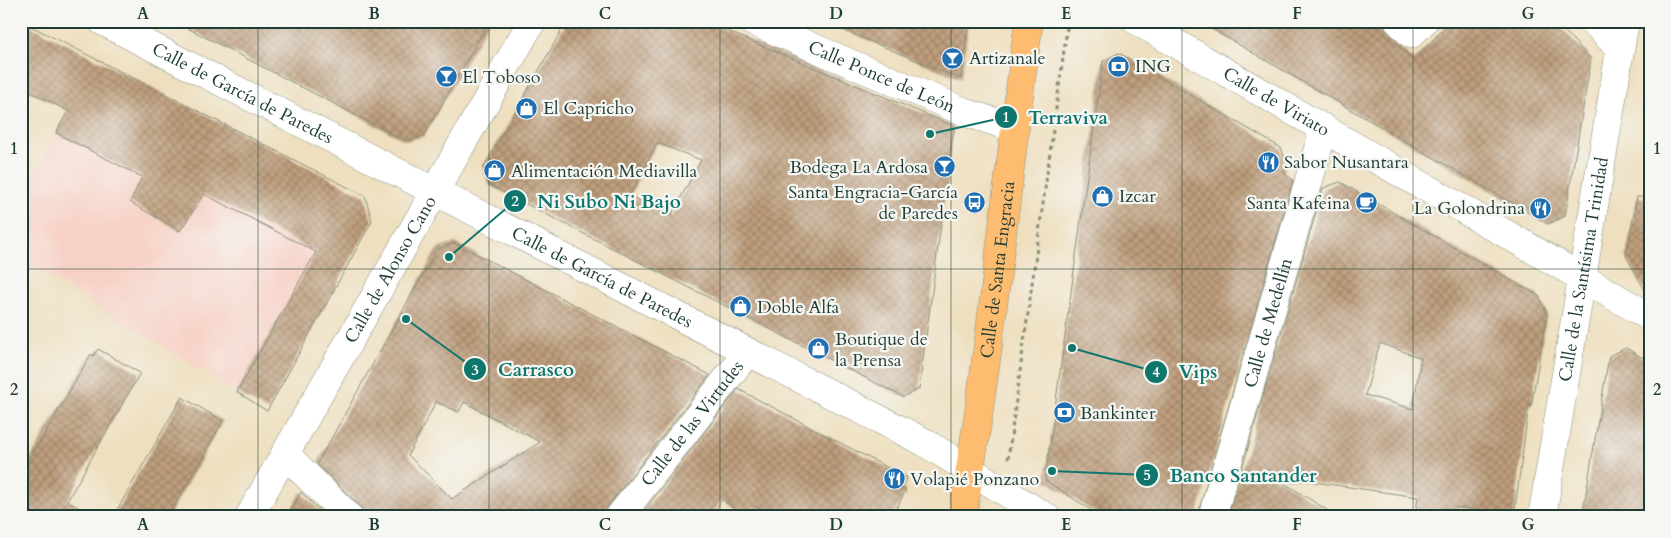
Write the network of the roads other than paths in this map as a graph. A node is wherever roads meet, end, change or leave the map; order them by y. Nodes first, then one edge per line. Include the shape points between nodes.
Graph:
1 (102, 21) edge
2 (532, 21) edge
3 (751, 21) edge
4 (1029, 21) edge
5 (1137, 21) edge
6 (1592, 21) edge
7 (1625, 21) edge
8 (1620, 49) junction
9 (1014, 128) junction
10 (1324, 128) junction
11 (434, 193) junction
12 (1583, 278) junction
13 (1650, 317) edge
14 (747, 353) junction
15 (285, 454) junction
16 (970, 471) junction
17 (249, 517) edge
18 (349, 517) edge
19 (619, 517) edge
20 (962, 517) edge
21 (1046, 517) edge
22 (1212, 517) edge
23 (1542, 517) edge

1 - 11 street, Calle de García de Paredes
2 - 11 street, Calle de Alonso Cano
3 - 9 street, Calle Ponce de León via 967,112
4 - 9 main road, Calle de Santa Engracia
5 - 10 street, Calle de Viriato
6 - 8 street
7 - 8 street, Calle de la Santísima Trinidad
8 - 12 street, Calle de la Santísima Trinidad
9 - 16 main road, Calle de Santa Engracia via 984,382
10 - 12 street, Calle de Viriato
10 - 22 street, Calle de Medellín
11 - 14 street, Calle de García de Paredes
11 - 15 street, Calle de Alonso Cano
12 - 13 street, Calle de Viriato
12 - 23 street, Calle de la Santísima Trinidad
14 - 16 street, Calle de García de Paredes via 924,442
14 - 19 street, Calle de las Virtudes
15 - 17 street, Calle de Alonso Cano
15 - 18 street
16 - 20 main road, Calle de Santa Engracia
16 - 21 street, Calle de García de Paredes

